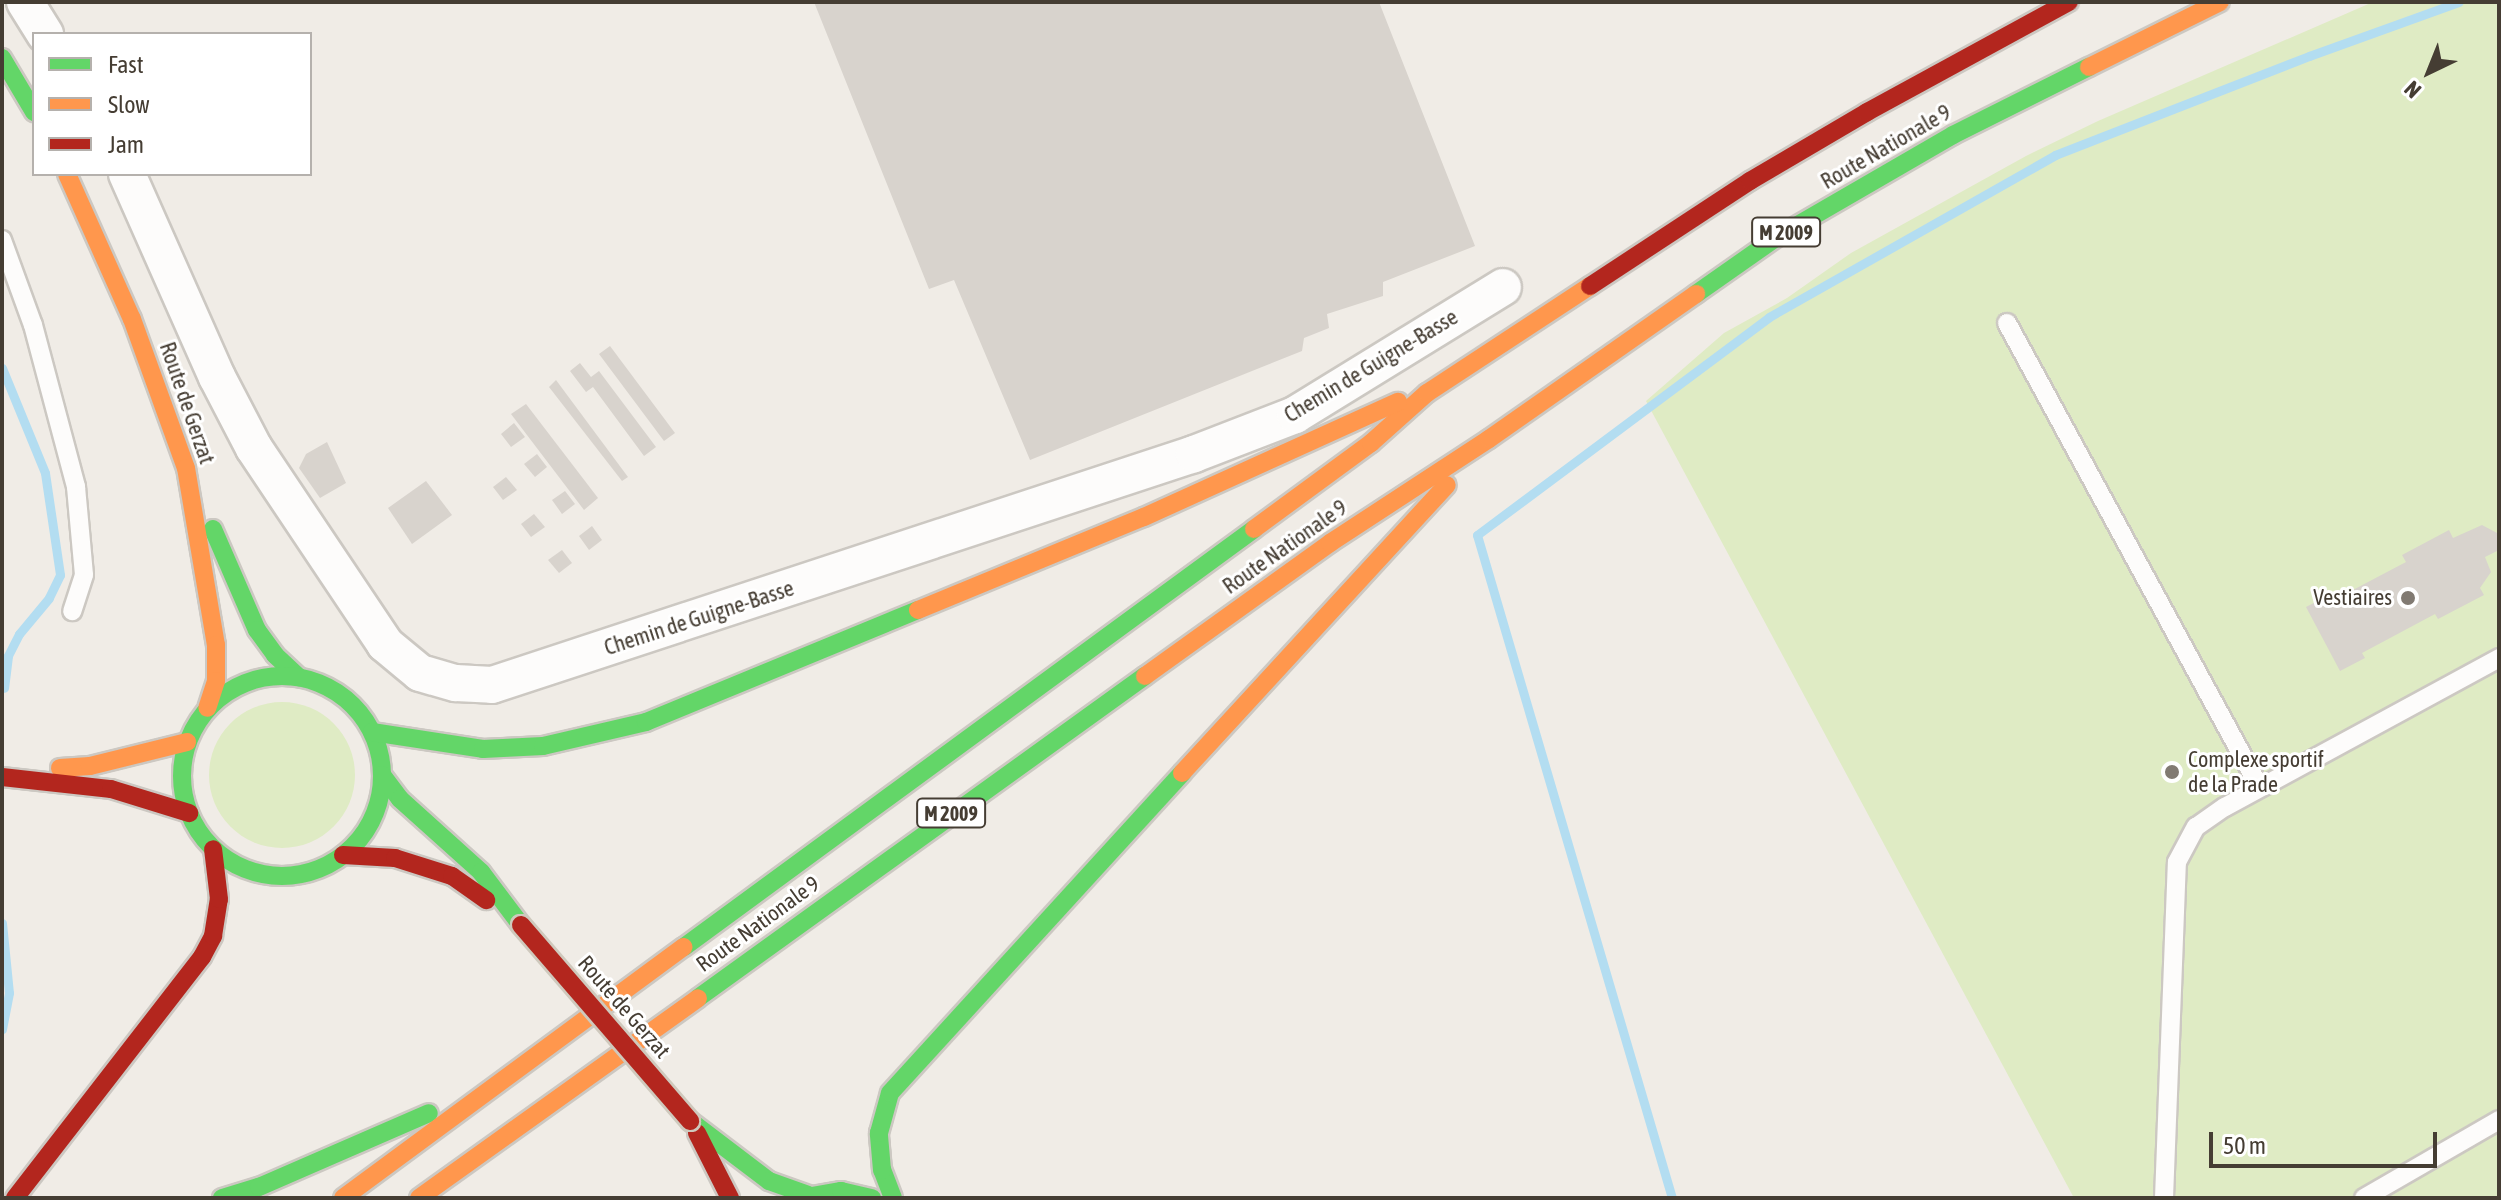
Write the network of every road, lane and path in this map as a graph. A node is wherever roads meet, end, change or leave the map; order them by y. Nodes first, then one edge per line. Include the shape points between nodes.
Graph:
1 (25, 2) edge
2 (2069, 2) edge
3 (2220, 2) edge
4 (44, 32) edge
5 (2, 58) edge
6 (32, 109) edge
7 (68, 176) edge
8 (128, 176) edge
9 (2, 240) edge
10 (1503, 287) dead end
11 (2007, 323) dead end
12 (1427, 393) junction
13 (1489, 439) junction
14 (186, 468) junction
15 (72, 611) dead end
16 (2499, 658) edge
17 (299, 677) junction
18 (207, 708) junction
19 (372, 732) junction
20 (187, 742) junction
21 (2, 775) edge
22 (382, 775) junction
23 (2260, 788) junction
24 (189, 813) junction
25 (213, 849) junction
26 (343, 855) junction
27 (521, 925) junction
28 (490, 1087) junction
29 (2499, 1120) edge
30 (690, 1121) junction
31 (804, 1196) edge
32 (15, 1198) edge
33 (222, 1198) edge
34 (343, 1198) edge
35 (419, 1198) edge
36 (730, 1198) edge
37 (872, 1198) edge
38 (893, 1198) edge
39 (2164, 1198) edge
40 (2364, 1198) edge

1 - 4 street
2 - 12 main road, Route Nationale 9 / M 2009 via 1750,181
3 - 13 main road, Route Nationale 9 / M 2009 via 1953,135 1777,237
5 - 6 main road
7 - 14 main road, Route de Gerzat via 132,319
8 - 10 street, Chemin de Guigne-Basse via 254,448 385,644 420,673 456,683 492,685 1194,454 1295,415
9 - 15 lane via 33,325 76,487 84,575
11 - 23 lane
12 - 19 main road via 1380,407 1144,517 646,722 543,746 483,749
12 - 28 main road, Route Nationale 9 / M 2009 via 1371,443
13 - 35 main road, Route Nationale 9 / M 2009 via 1304,562
13 - 38 main road via 890,1093 879,1133 882,1170
14 - 17 main road via 257,630
14 - 18 main road, Route de Gerzat via 216,645 216,681
16 - 23 lane
17 - 18 main road via 265,676 234,687
17 - 19 main road via 329,687 354,706
18 - 20 main road
19 - 22 main road
20 - 21 main road via 90,766
20 - 24 main road via 182,789
21 - 24 main road via 111,789
22 - 26 main road via 377,806 364,833
22 - 27 main road, Route de Gerzat via 400,799 481,872
23 - 39 lane via 2196,827 2177,862
24 - 25 main road
25 - 26 main road via 263,874 319,869
25 - 32 main road via 219,899 213,936 202,957
26 - 27 main road, Route de Gerzat via 395,858 452,876
27 - 30 main road, Route de Gerzat, bridge
28 - 33 main road
28 - 34 main road, Route Nationale 9 / M 2009
29 - 40 lane
30 - 31 main road, Route de Gerzat via 769,1181
30 - 36 main road, Route de Gerzat
31 - 37 main road via 841,1191

